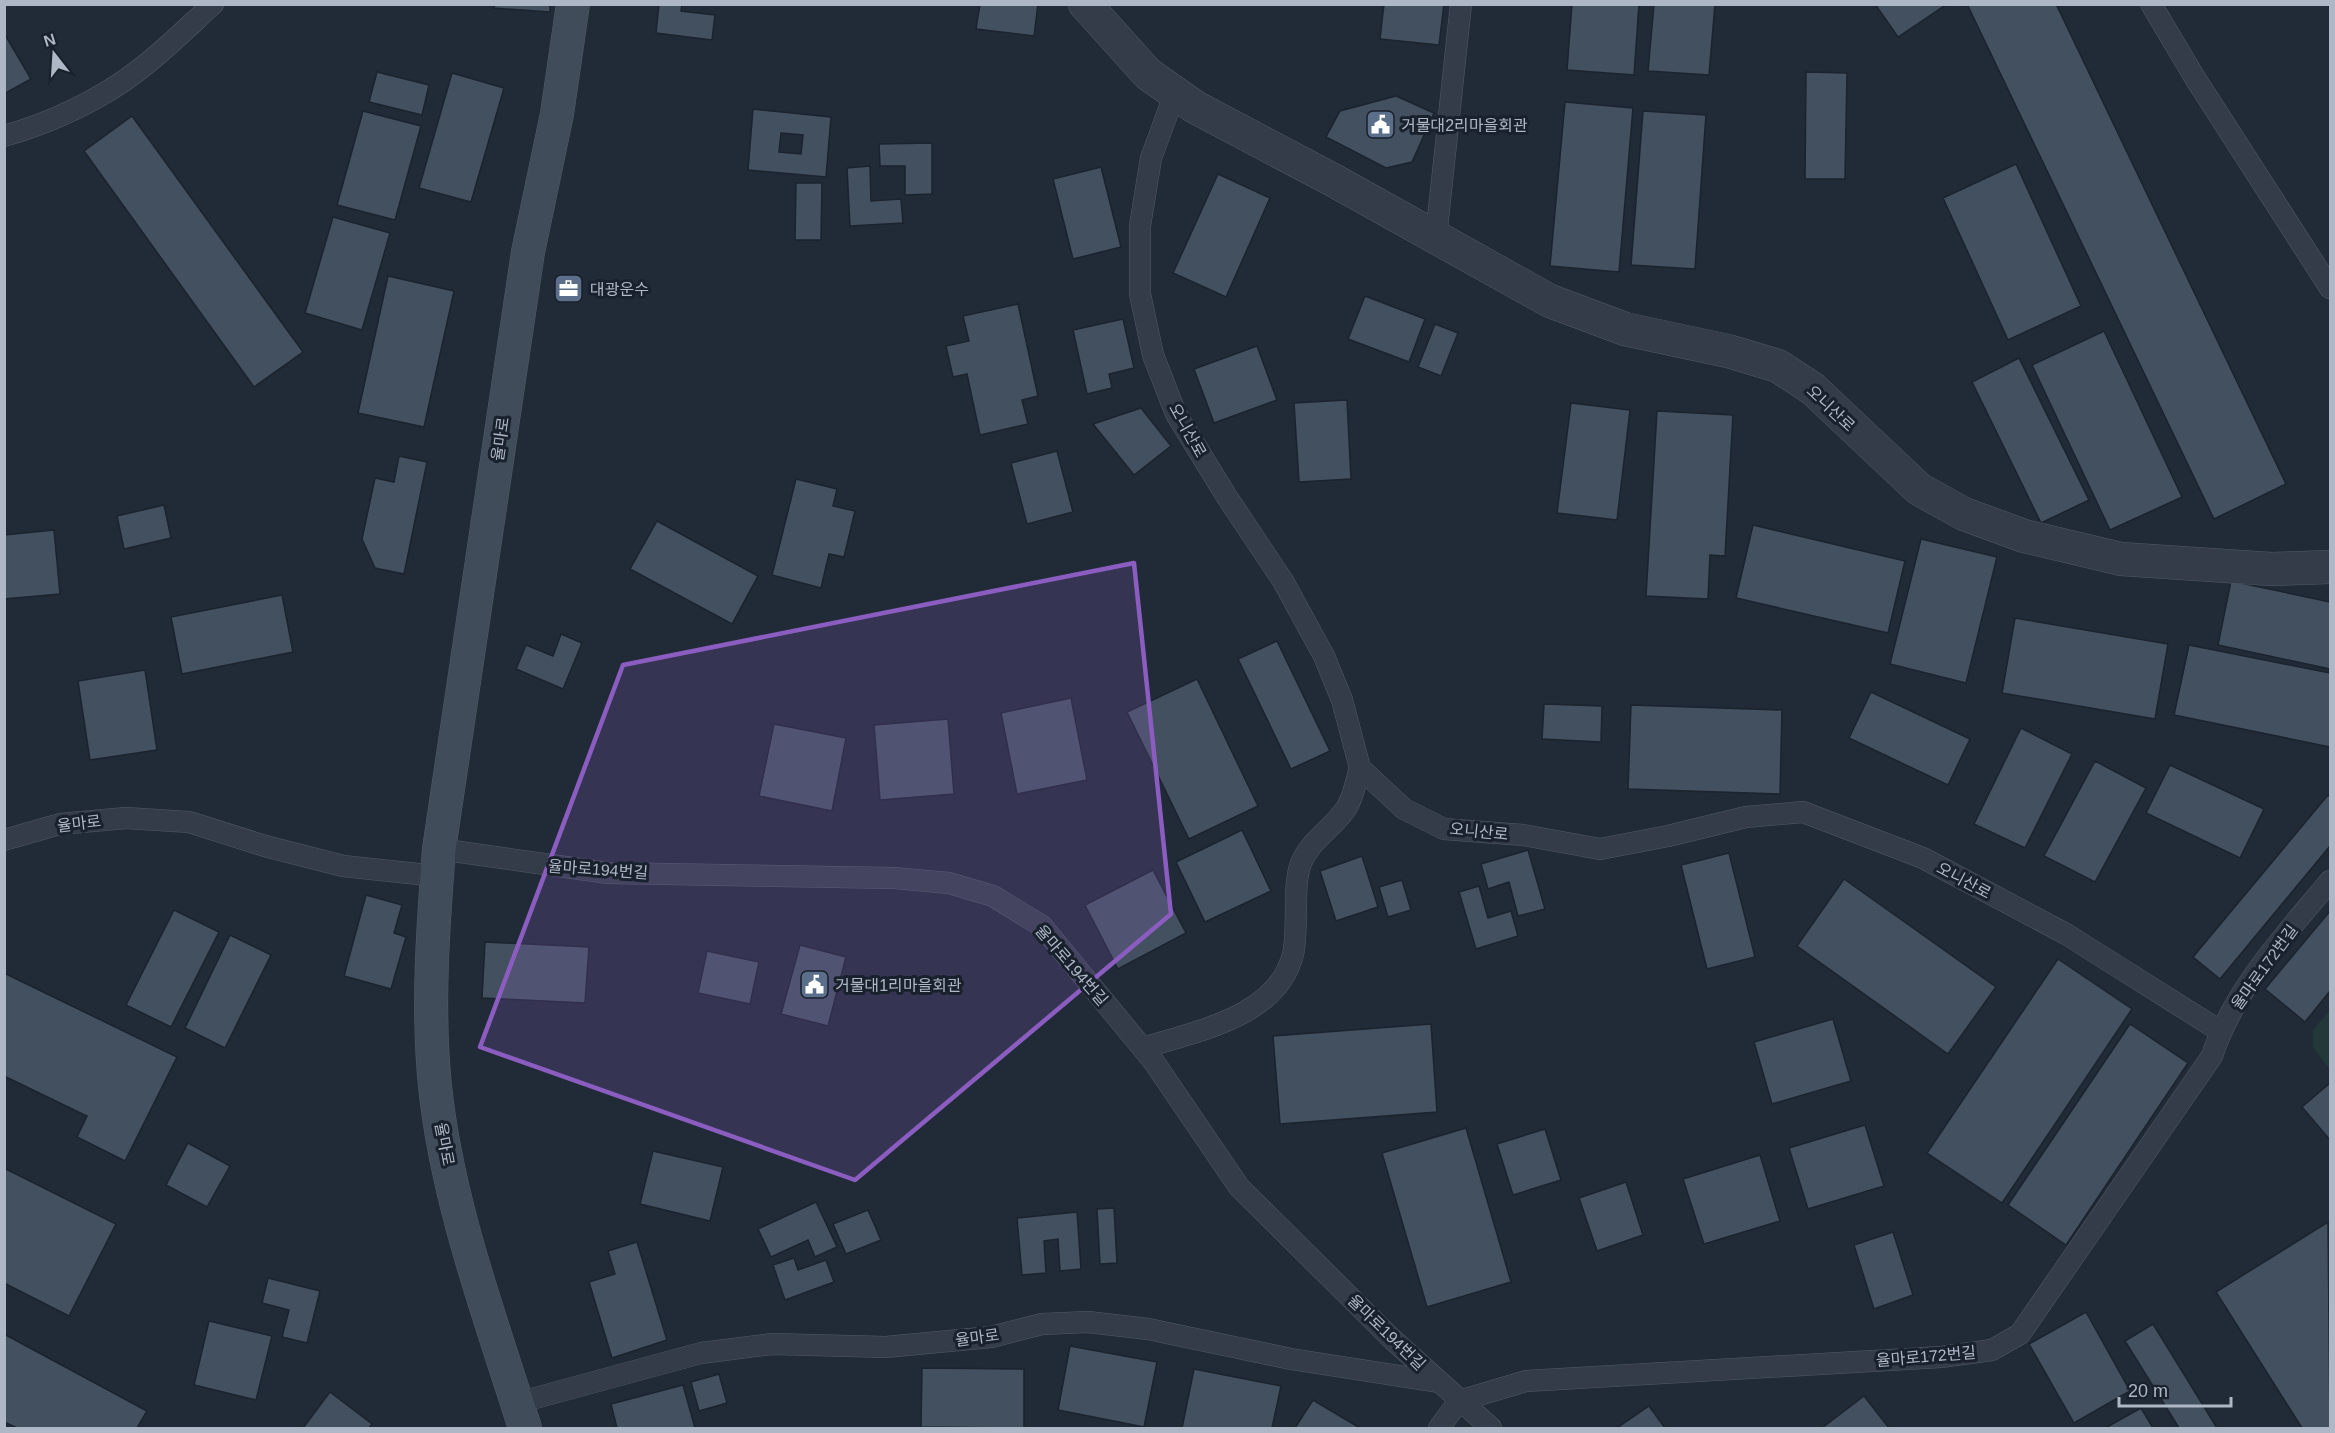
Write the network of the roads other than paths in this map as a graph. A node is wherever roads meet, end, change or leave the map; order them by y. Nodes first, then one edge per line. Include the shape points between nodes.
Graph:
1 (213, 4) edge
2 (573, 4) edge
3 (1085, 4) edge
4 (1461, 4) edge
5 (2151, 4) edge
6 (1175, 93) junction
7 (4, 136) edge
8 (1436, 237) junction
9 (2331, 288) edge
10 (2331, 567) edge
11 (1360, 768) junction
12 (4, 840) edge
13 (438, 862) junction
14 (2331, 881) edge
15 (2220, 1031) junction
16 (1143, 1048) junction
17 (1438, 1382) junction
18 (1459, 1401) junction
19 (521, 1416) edge
20 (1439, 1428) edge
21 (1491, 1428) edge

1 - 7 lane via 139,70 85,104
2 - 13 street, 율마로 via 557,114 528,252
3 - 6 street, 오니산로 via 1148,74
4 - 8 lane
5 - 9 lane
6 - 8 street, 오니산로
6 - 11 lane, 오니산로 via 1151,158 1140,226 1140,294 1153,355 1176,414 1283,581 1324,656 1342,700
8 - 10 street, 오니산로 via 1550,301 1625,329 1778,366 1813,389 1919,489 1964,514 2024,537 2121,559 2271,569
11 - 15 lane, 오니산로 via 1404,809 1444,829 1523,835 1600,849 1746,817 1803,812 1923,858 2066,934
11 - 16 lane via 1346,808 1316,839 1301,864 1293,953 1282,983 1254,1007 1217,1024
12 - 13 lane, 율마로 via 60,824 126,819 189,822 343,866
13 - 16 lane, 율마로194번길 via 608,873 894,878 949,883 993,896 1042,926
13 - 19 street, 율마로 via 432,999 435,1085 469,1245
14 - 15 lane, 율마로172번길 via 2240,994
15 - 18 lane, 율마로172번길 via 2212,1056 2020,1334 1992,1350 1941,1357 1526,1381
16 - 17 lane, 율마로194번길 via 1239,1187
17 - 18 lane, 율마로194번길
17 - 19 lane, 율마로 via 1291,1359 1148,1329 1088,1322 1042,1324 991,1337 886,1347 772,1344 701,1353
18 - 20 lane
18 - 21 lane, 율마로194번길

